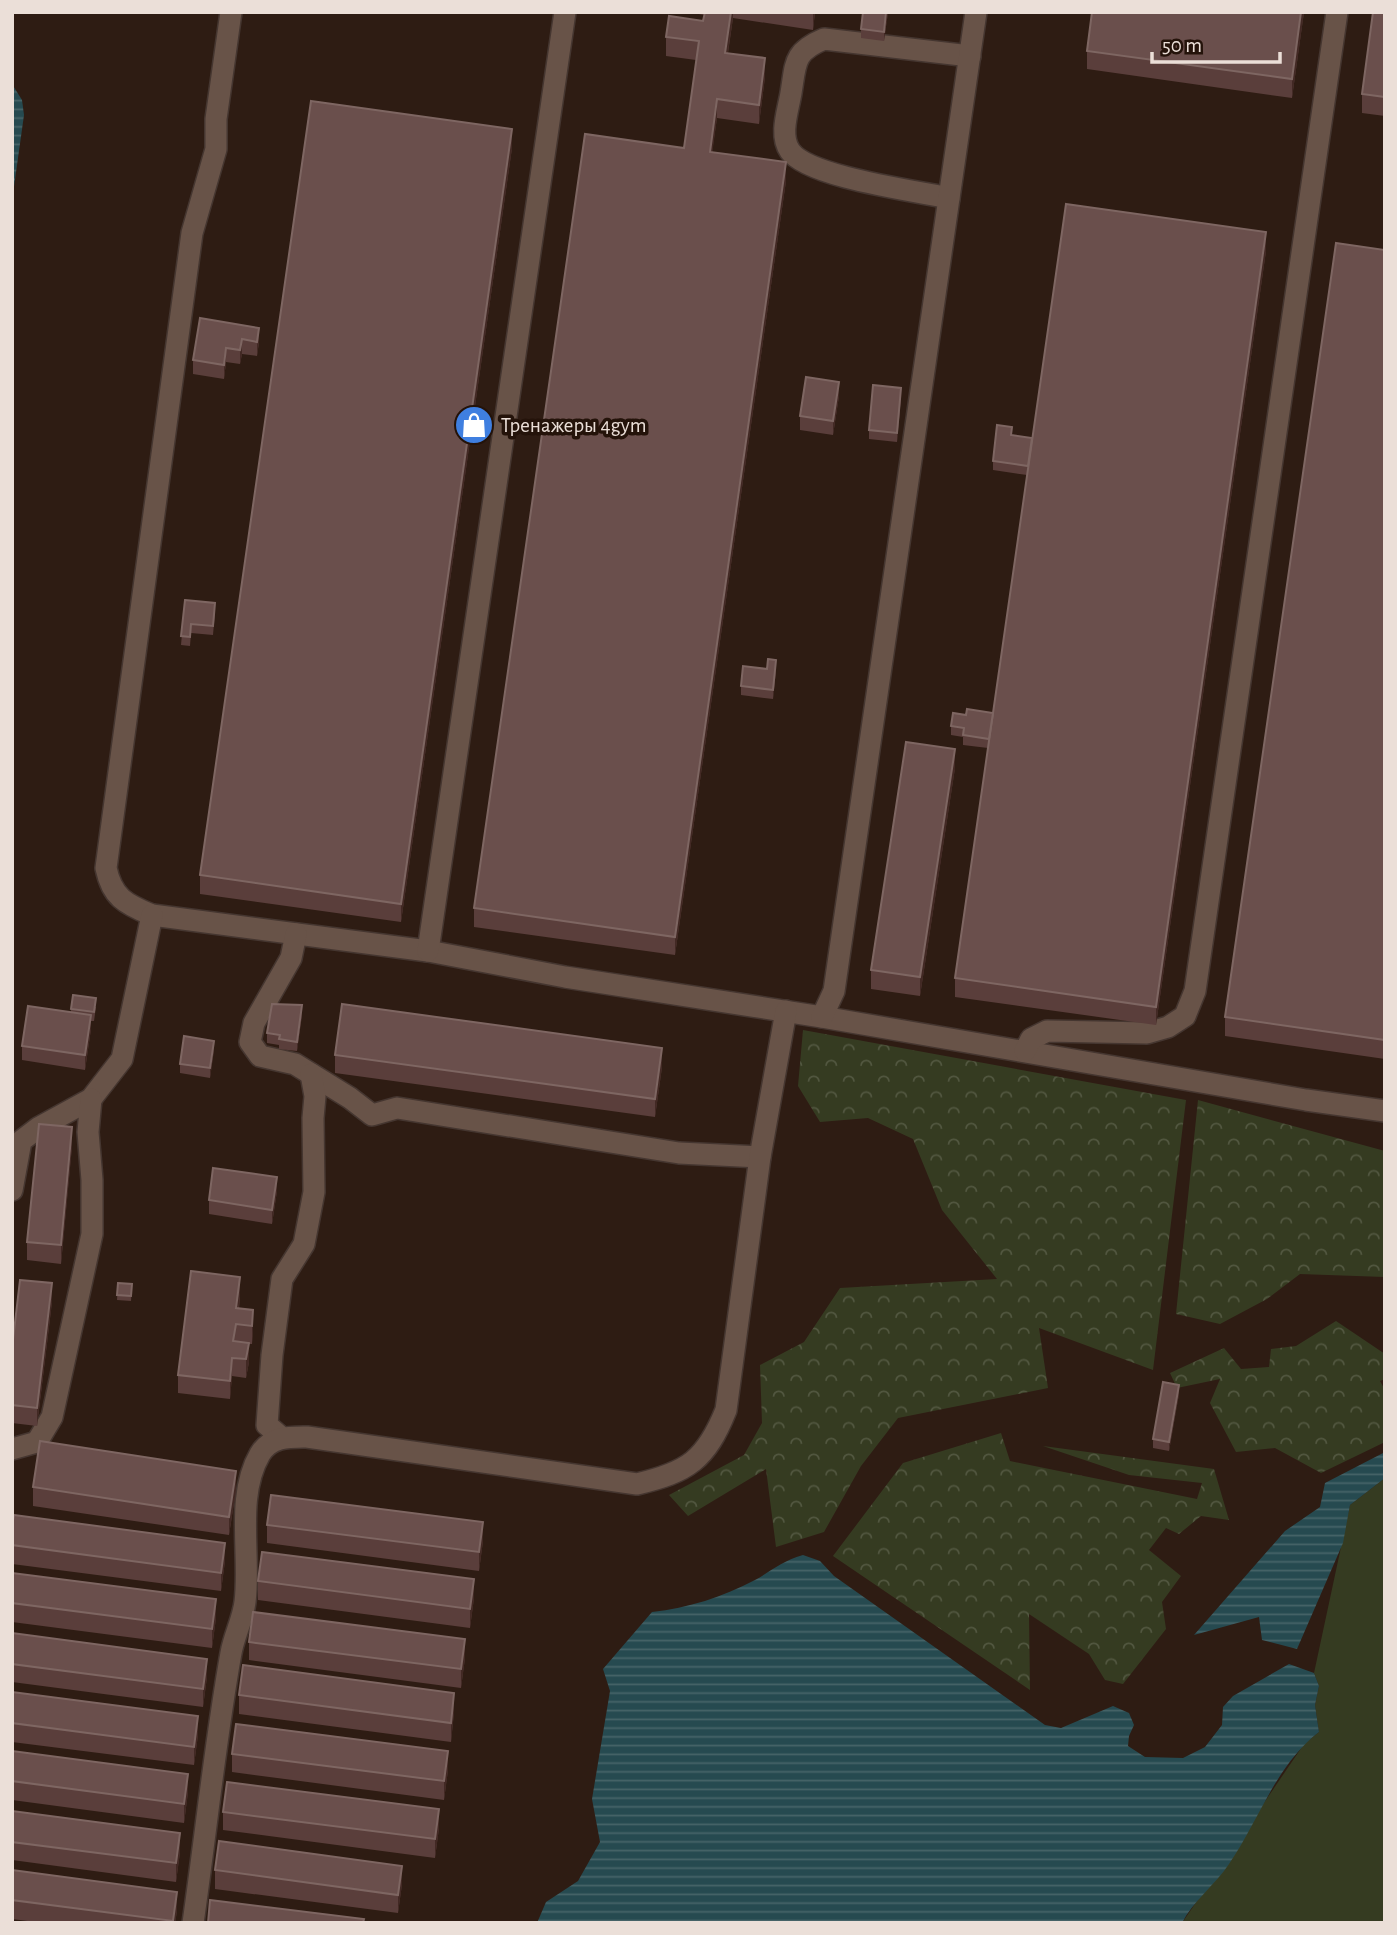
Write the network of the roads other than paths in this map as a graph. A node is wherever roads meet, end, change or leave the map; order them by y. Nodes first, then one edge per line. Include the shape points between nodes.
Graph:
1 (231, 12) edge
2 (565, 12) edge
3 (976, 12) edge
4 (1337, 12) edge
5 (970, 56) junction
6 (949, 198) junction
7 (152, 915) junction
8 (296, 934) junction
9 (428, 951) junction
10 (786, 1011) junction
11 (822, 1017) junction
12 (1025, 1051) junction
13 (311, 1074) junction
14 (92, 1099) junction
15 (1385, 1111) edge
16 (760, 1157) junction
17 (12, 1190) edge
18 (281, 1437) junction
19 (12, 1449) edge
20 (193, 1923) edge

1 - 7 lane via 216,149 192,233 106,868 110,886 130,906
2 - 9 lane
3 - 5 lane
4 - 12 lane via 1195,991 1185,1016 1168,1027 1147,1033 1047,1031 1031,1039
5 - 6 lane
5 - 6 lane via 824,39 807,46 796,58 784,131 789,150 803,163 824,172
6 - 11 lane via 834,991
7 - 8 lane
7 - 14 lane via 122,1059
8 - 9 lane
8 - 13 lane via 291,958 254,1023 250,1042 260,1056 295,1064
9 - 10 lane
10 - 11 lane
10 - 16 lane
11 - 12 lane
12 - 15 lane
13 - 16 lane via 372,1115 397,1108 679,1153
13 - 18 lane via 314,1192 303,1244 282,1279 272,1355 267,1425
14 - 17 lane via 21,1141
14 - 19 lane via 88,1132 92,1234 52,1417 37,1442
16 - 18 lane via 726,1410 715,1437 695,1460 669,1476 637,1484
18 - 20 lane via 261,1452 251,1478 245,1604 232,1651

